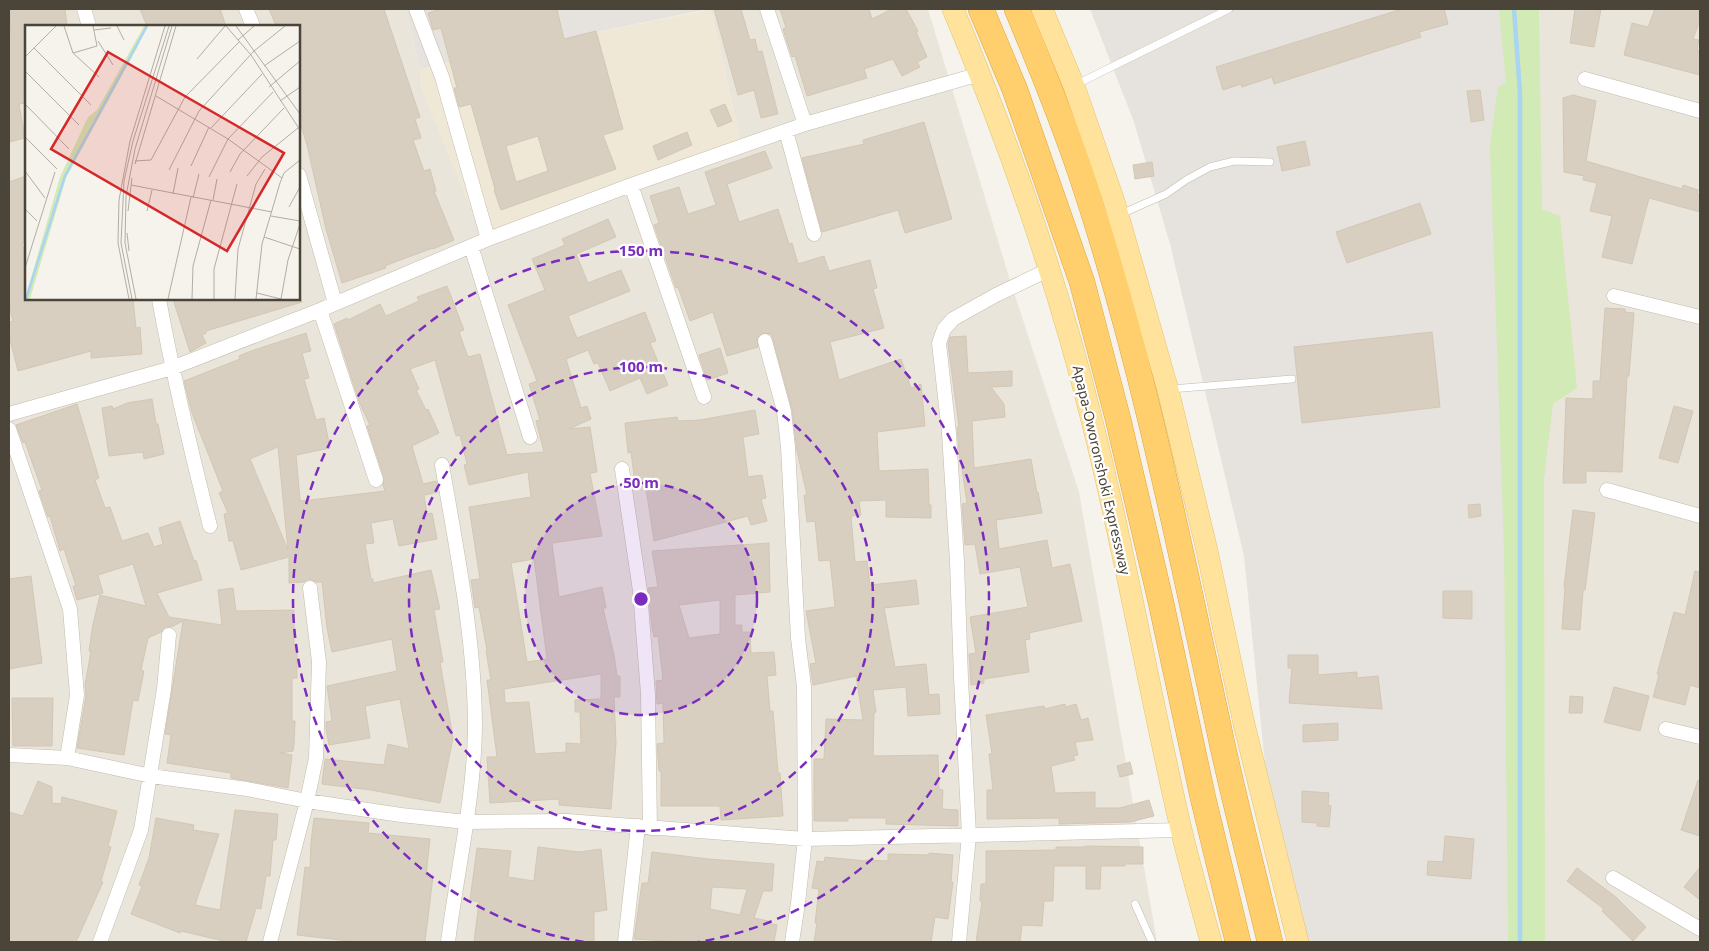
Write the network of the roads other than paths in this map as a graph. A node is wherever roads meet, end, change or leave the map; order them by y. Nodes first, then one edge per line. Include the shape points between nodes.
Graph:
1 (84, 9) edge
2 (246, 9) edge
3 (416, 9) edge
4 (767, 9) edge
5 (953, 9) edge
6 (981, 9) edge
7 (1017, 9) edge
8 (1042, 9) edge
9 (1229, 9) edge
10 (89, 25) edge
11 (253, 25) edge
12 (980, 74) junction
13 (1585, 80) dead end
14 (1074, 86) junction
15 (1700, 111) edge
16 (805, 124) junction
17 (786, 131) junction
18 (1270, 162) dead end
19 (300, 179) edge
20 (631, 185) junction
21 (1118, 215) junction
22 (814, 234) dead end
23 (488, 239) junction
24 (471, 246) junction
25 (1050, 269) junction
26 (1614, 296) dead end
27 (159, 300) edge
28 (335, 303) junction
29 (320, 310) junction
30 (1700, 317) edge
31 (765, 341) dead end
32 (172, 368) junction
33 (1292, 379) dead end
34 (1168, 390) junction
35 (704, 397) dead end
36 (9, 414) edge
37 (9, 429) edge
38 (530, 437) dead end
39 (442, 465) dead end
40 (622, 469) dead end
41 (376, 480) dead end
42 (1607, 490) dead end
43 (1700, 516) edge
44 (210, 526) dead end
45 (310, 588) dead end
46 (169, 635) dead end
47 (1666, 729) dead end
48 (1700, 736) edge
49 (9, 755) edge
50 (67, 758) junction
51 (151, 776) junction
52 (307, 801) junction
53 (466, 822) junction
54 (644, 827) junction
55 (1181, 830) junction
56 (969, 835) junction
57 (805, 839) junction
58 (1613, 878) dead end
59 (1135, 904) dead end
60 (1700, 929) edge
61 (100, 942) edge
62 (270, 942) edge
63 (448, 942) edge
64 (626, 942) edge
65 (792, 942) edge
66 (959, 942) edge
67 (1152, 942) edge
68 (1211, 942) edge
69 (1238, 942) edge
70 (1270, 942) edge
71 (1298, 942) edge

1 - 10 street
2 - 11 street
3 - 23 street via 442,77
4 - 16 street
5 - 12 main road, Apapa-Oworonshoki Expressway
6 - 69 highway, Apapa-Oworonshoki Expressway via 1015,90 1082,282 1134,485
7 - 70 highway via 1082,176 1149,410
8 - 14 main road
9 - 14 lane
12 - 16 street
12 - 25 main road, Apapa-Oworonshoki Expressway
13 - 15 street
14 - 21 main road
16 - 17 street
17 - 20 street
17 - 22 street
18 - 21 lane via 1234,161 1210,167 1166,194
19 - 28 street
20 - 23 street
20 - 35 street
21 - 34 main road
23 - 24 street
24 - 28 street
24 - 38 street
25 - 55 main road, Apapa-Oworonshoki Expressway via 1094,428
25 - 56 street via 953,319 939,343 949,433 957,562
26 - 30 street
27 - 32 street
28 - 29 street
29 - 32 street
29 - 41 street
31 - 57 street via 784,411 788,447 798,638 804,687
32 - 36 street
32 - 44 street
33 - 34 lane
34 - 71 main road via 1244,724
37 - 50 street via 70,608 77,695
39 - 53 street via 466,607 473,681 475,728
40 - 54 street via 640,591 648,694
42 - 43 street
45 - 52 street via 319,662 316,758
46 - 51 street
47 - 48 street
49 - 50 street
50 - 51 street
51 - 52 street
51 - 61 street via 142,830
52 - 53 street
52 - 62 street
53 - 54 street via 568,821
53 - 63 street
54 - 57 street
54 - 64 street
55 - 56 street
55 - 68 main road, Apapa-Oworonshoki Expressway
56 - 57 street
56 - 66 street
57 - 65 street
58 - 60 street
59 - 67 lane

